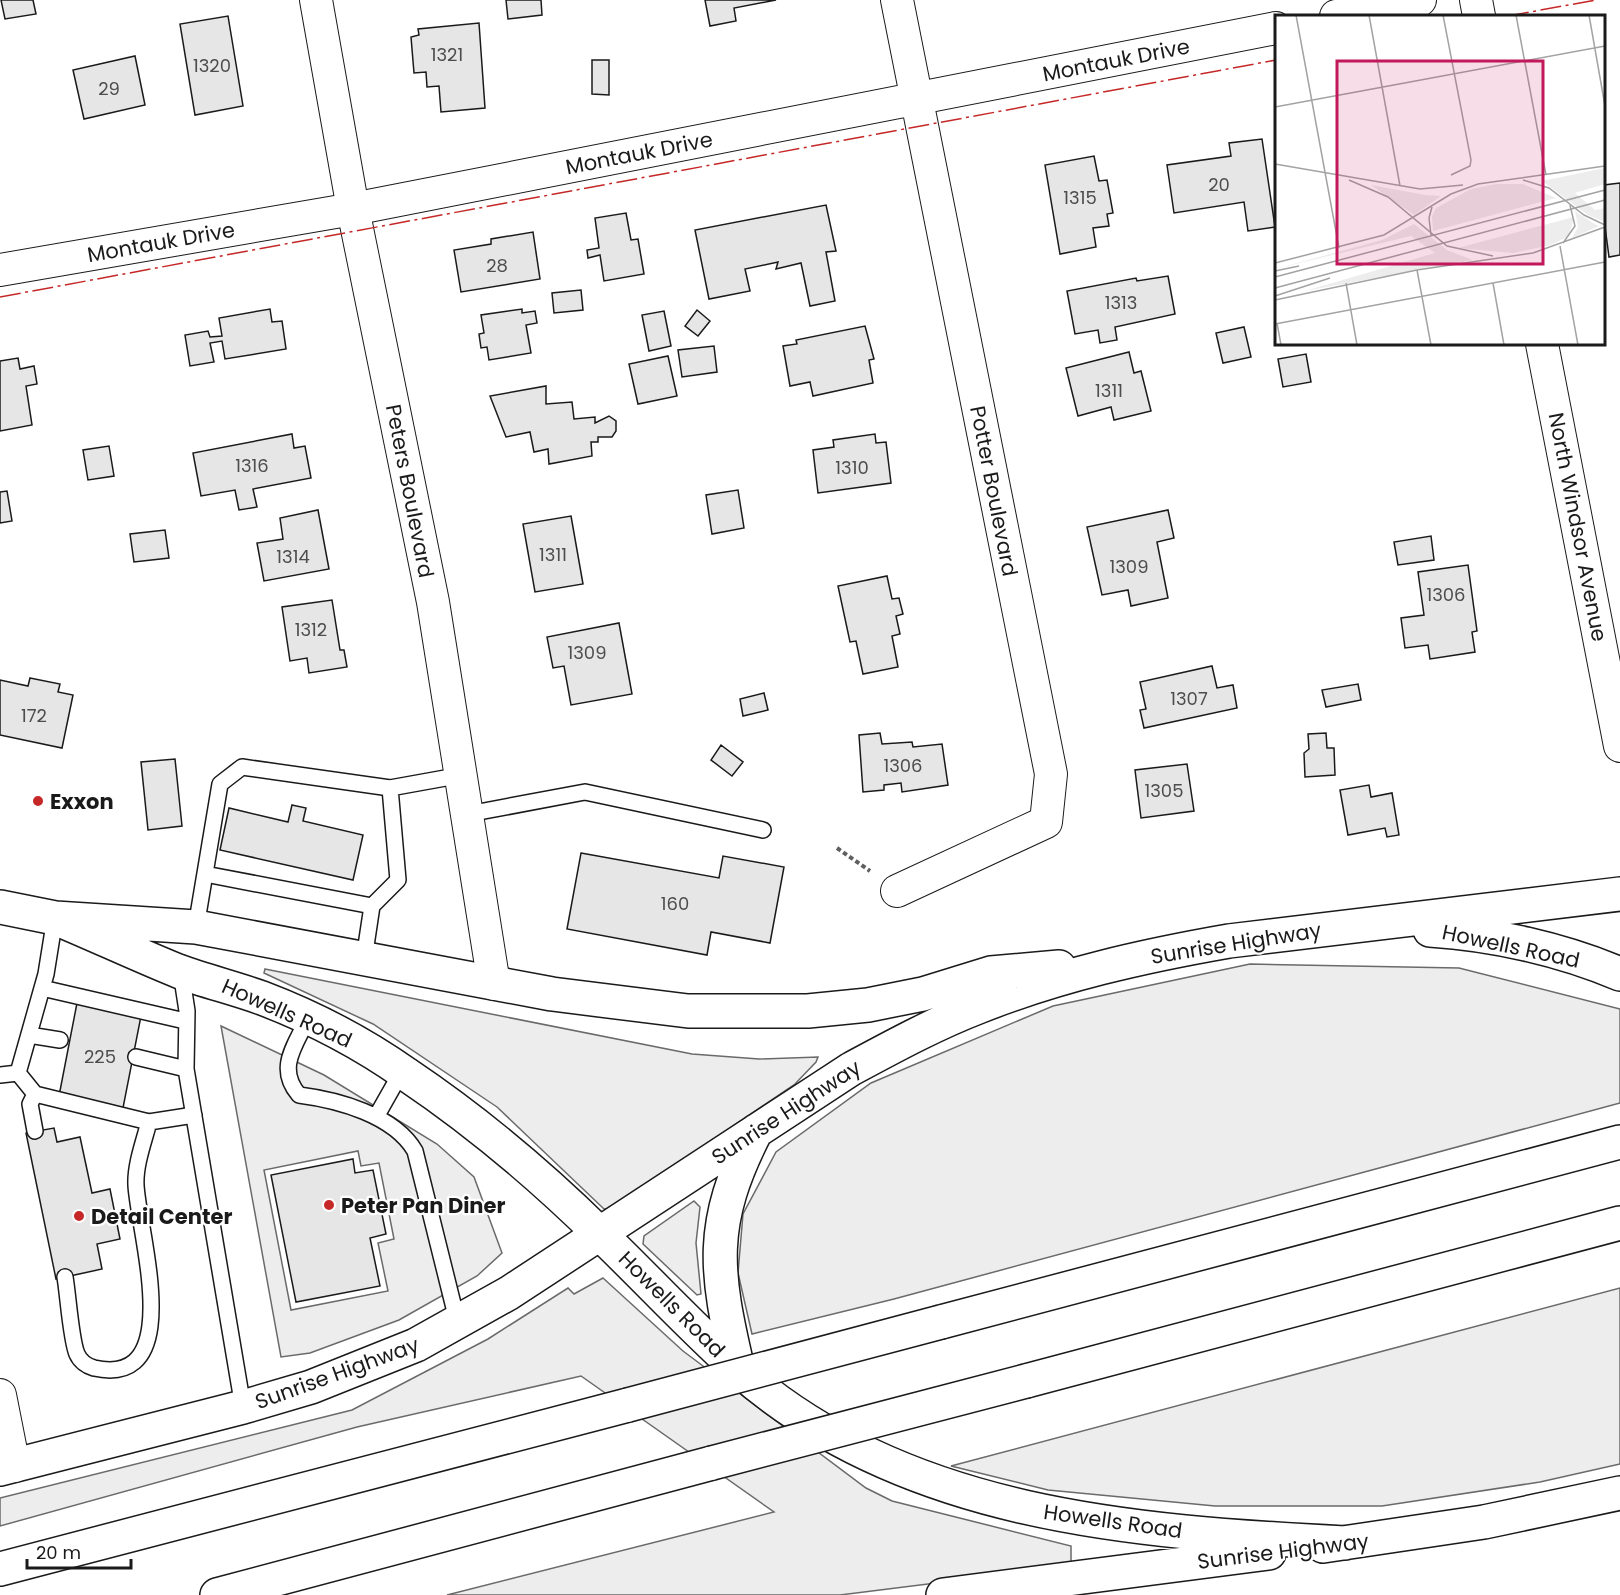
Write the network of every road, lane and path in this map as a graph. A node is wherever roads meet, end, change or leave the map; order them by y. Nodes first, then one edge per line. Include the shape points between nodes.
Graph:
1 (316, 0) edge
2 (897, 0) edge
3 (1420, 0) edge
4 (1476, 0) edge
5 (1341, 15) edge
6 (1479, 15) edge
7 (1275, 28) edge
8 (915, 99) junction
9 (353, 209) junction
10 (0, 270) edge
11 (1542, 345) edge
12 (1620, 746) edge
13 (462, 775) junction
14 (390, 788) junction
15 (468, 814) junction
16 (763, 830) dead end
17 (837, 848) dead end
18 (205, 874) junction
19 (897, 891) joint
20 (1620, 894) edge
21 (372, 906) junction
22 (0, 907) edge
23 (55, 918) junction
24 (1364, 925) junction
25 (196, 927) junction
26 (364, 959) junction
27 (1108, 965) junction
28 (182, 972) junction
29 (1620, 974) edge
30 (494, 984) junction
31 (42, 988) junction
32 (308, 1018) junction
33 (185, 1021) junction
34 (29, 1035) junction
35 (60, 1040) dead end
36 (136, 1057) dead end
37 (186, 1069) junction
38 (402, 1071) junction
39 (18, 1073) junction
40 (0, 1075) edge
41 (35, 1094) junction
42 (194, 1115) junction
43 (376, 1117) junction
44 (148, 1122) junction
45 (756, 1130) junction
46 (35, 1131) dead end
47 (1620, 1142) edge
48 (1620, 1223) edge
49 (599, 1233) junction
50 (65, 1277) dead end
51 (458, 1324) junction
52 (738, 1369) junction
53 (0, 1395) edge
54 (243, 1407) junction
55 (7, 1468) edge
56 (1620, 1493) edge
57 (1345, 1543) junction
58 (0, 1569) edge
59 (246, 1589) edge
60 (217, 1595) edge
61 (943, 1595) edge

1 - 9 street, Peters Boulevard
2 - 8 street, Potter Boulevard
3 - 5 street
4 - 6 street
7 - 8 street, Montauk Drive
8 - 9 street, Montauk Drive
8 - 19 street, Potter Boulevard via 1051,774 1046,822
9 - 10 street, Montauk Drive
9 - 13 street, Peters Boulevard via 433,602
11 - 12 street, North Windsor Avenue
13 - 14 lane
13 - 15 street, Peters Boulevard
14 - 18 lane via 242,767 220,784
14 - 21 lane via 398,880
15 - 16 lane via 585,792
15 - 30 street, Peters Boulevard
17 - 19 path
18 - 21 lane
18 - 25 lane
20 - 24 main road, Sunrise Highway
21 - 26 lane
22 - 23 main road, Howells Road
23 - 25 main road, Howells Road
23 - 28 main road, Howells Road
23 - 31 lane
24 - 27 main road, Sunrise Highway via 1229,941
24 - 29 main road, Howells Road via 1503,940
25 - 26 main road, Howells Road
26 - 30 main road, Howells Road
27 - 30 main road, Howells Road via 1012,970 895,1000 808,1011 726,1013 653,1009
27 - 45 main road, Sunrise Highway via 935,1025 851,1069
28 - 32 main road, Howells Road via 266,999
28 - 33 lane
31 - 33 lane
31 - 34 lane
32 - 38 main road, Howells Road
32 - 43 lane via 286,1067 290,1084 299,1095
33 - 37 lane
34 - 35 lane
34 - 39 lane
36 - 37 lane
37 - 42 lane
38 - 43 lane
38 - 49 main road, Howells Road via 497,1140
39 - 40 lane
39 - 41 lane
41 - 44 lane
41 - 46 lane via 30,1104
42 - 44 lane
42 - 54 lane
43 - 51 lane via 399,1131 415,1151
44 - 50 lane via 135,1182 151,1297 150,1336 143,1354 128,1366 103,1370 87,1366 77,1354
45 - 49 main road, Sunrise Highway
45 - 52 main road via 735,1174 719,1236 720,1276
47 - 58 main road, bridge
48 - 59 main road, bridge
49 - 51 main road, Sunrise Highway
49 - 52 main road, Howells Road
51 - 54 main road, Sunrise Highway via 368,1366
52 - 57 main road, Howells Road via 774,1398 862,1451 948,1487 992,1500 1154,1528
53 - 55 street
54 - 55 main road, Sunrise Highway
56 - 57 main road, Sunrise Highway via 1543,1511
57 - 61 main road, Sunrise Highway
59 - 60 main road

